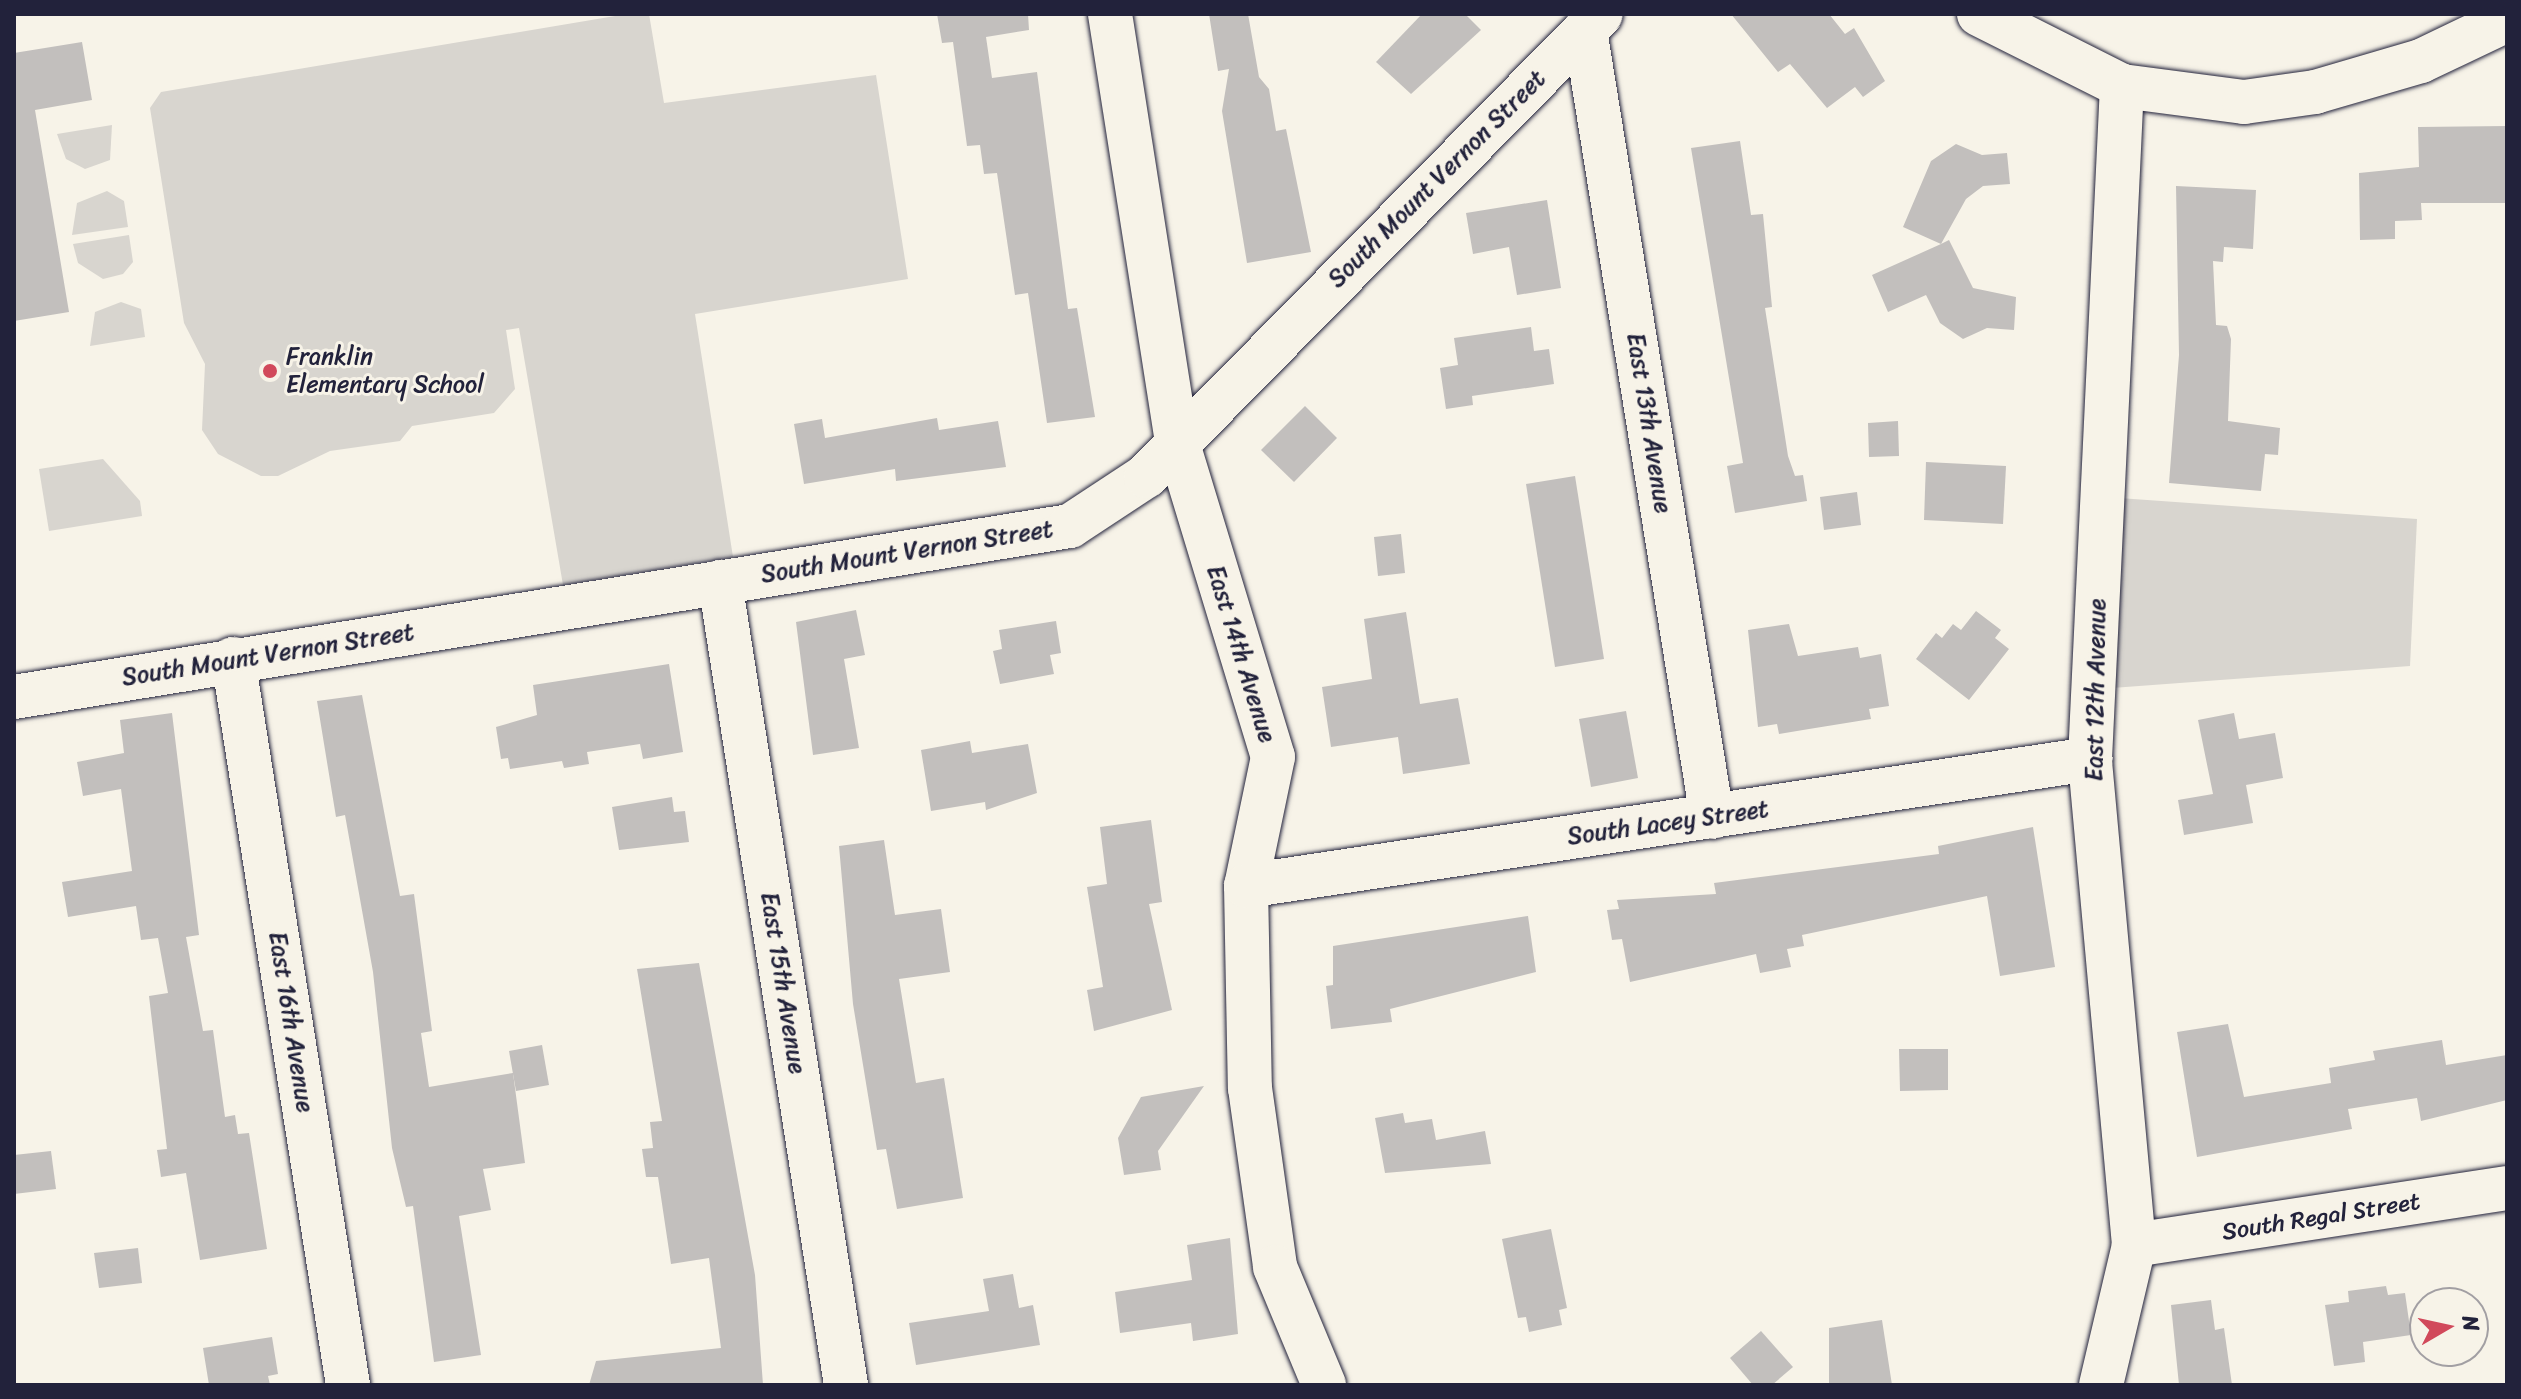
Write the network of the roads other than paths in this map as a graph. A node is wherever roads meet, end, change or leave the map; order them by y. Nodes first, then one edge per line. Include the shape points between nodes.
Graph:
1 (1110, 14) edge
2 (1979, 14) edge
3 (2507, 20) edge
4 (1593, 22) edge
5 (2122, 86) junction
6 (1177, 441) junction
7 (720, 582) junction
8 (233, 659) junction
9 (14, 697) edge
10 (2090, 759) junction
11 (1712, 817) junction
12 (1246, 886) junction
13 (2507, 1188) edge
14 (2134, 1245) junction
15 (1316, 1384) edge
16 (348, 1385) edge
17 (846, 1385) edge
18 (2101, 1385) edge

1 - 6 street, East 14th Avenue
2 - 5 street
3 - 5 street via 2421,61 2315,92 2244,102
4 - 6 street, South Mount Vernon Street
4 - 11 street, East 13th Avenue
5 - 10 street, East 12th Avenue
6 - 7 street, South Mount Vernon Street via 1124,496 1070,526
6 - 12 street, East 14th Avenue via 1273,757
7 - 8 street, South Mount Vernon Street
7 - 17 street, East 15th Avenue
8 - 9 street, South Mount Vernon Street
8 - 16 street, East 16th Avenue
10 - 11 street, South Lacey Street
10 - 14 street, East 12th Avenue
11 - 12 street, South Lacey Street
12 - 15 street, East 14th Avenue via 1250,1088 1269,1239
13 - 14 street, South Regal Street
14 - 18 street, East 12th Avenue

